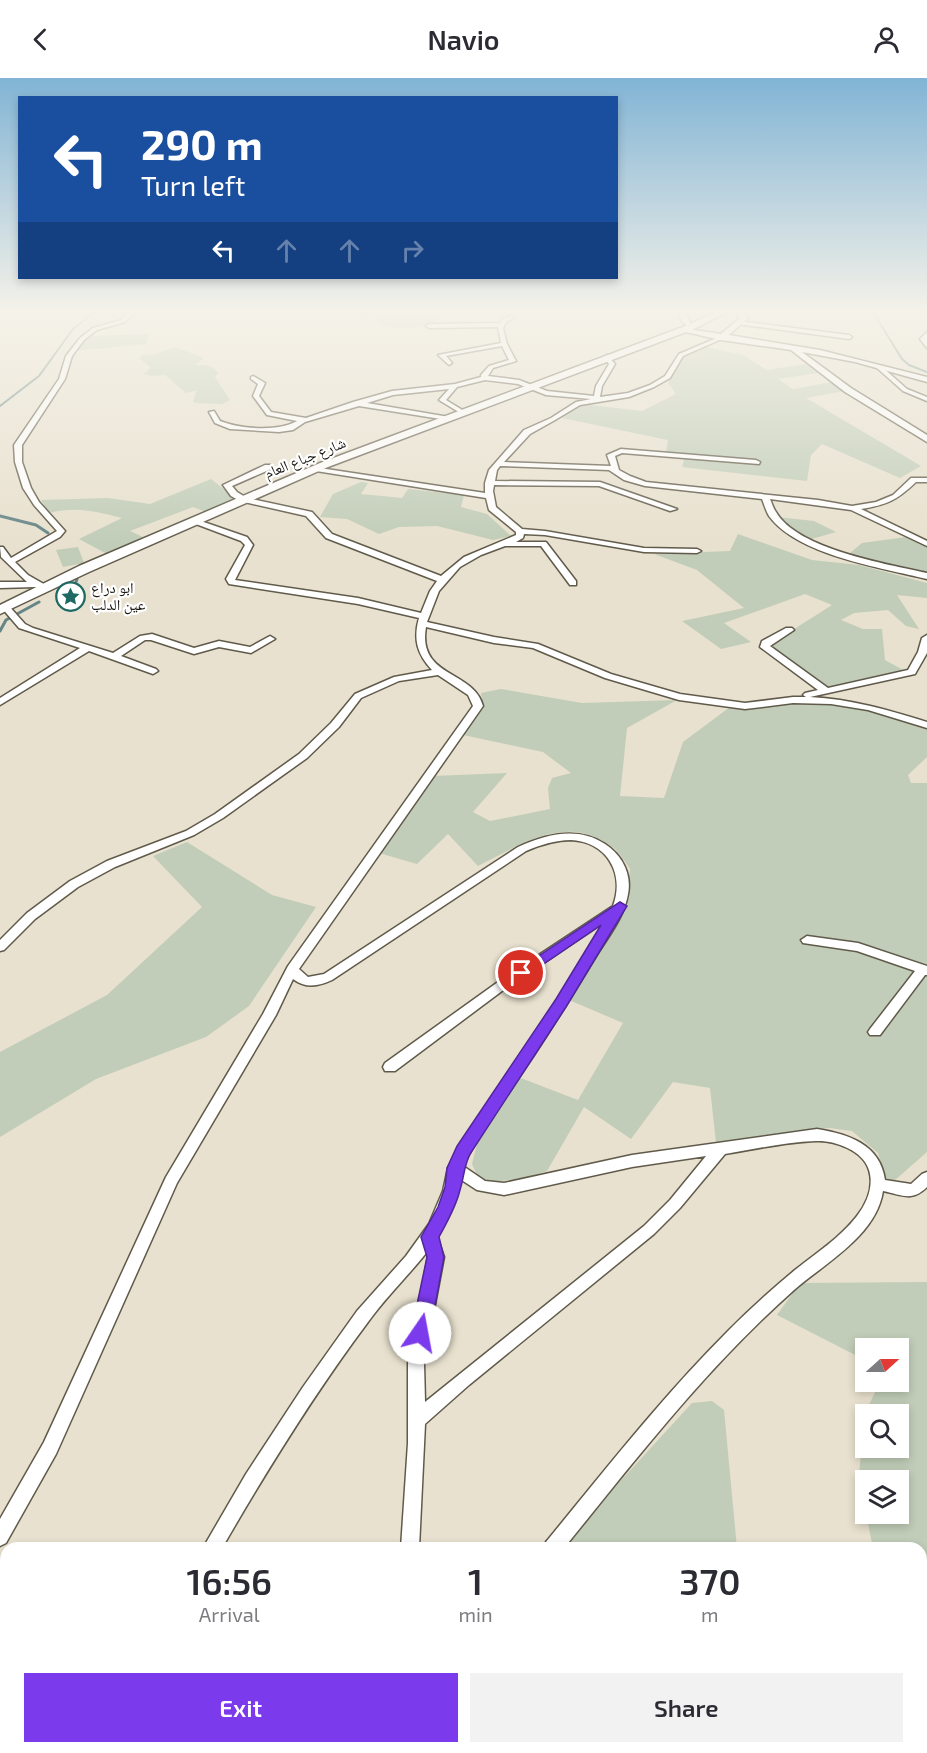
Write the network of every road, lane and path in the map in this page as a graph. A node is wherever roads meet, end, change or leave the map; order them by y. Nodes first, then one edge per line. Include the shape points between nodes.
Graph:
1 (57, 387) edge
2 (260, 387) edge
3 (444, 387) edge
4 (453, 387) edge
5 (528, 387) edge
6 (534, 387) edge
7 (599, 387) edge
8 (649, 387) edge
9 (844, 387) edge
10 (902, 387) edge
11 (916, 396) junction
12 (599, 398) junction
13 (927, 399) edge
14 (354, 403) junction
15 (927, 405) edge
16 (212, 412) dead end
17 (462, 412) junction
18 (447, 418) junction
19 (302, 421) junction
20 (927, 440) edge
21 (756, 462) dead end
22 (497, 464) junction
23 (268, 467) dead end
24 (316, 469) junction
25 (616, 469) junction
26 (927, 480) edge
27 (489, 483) junction
28 (489, 496) junction
29 (765, 496) junction
30 (244, 499) junction
31 (852, 508) junction
32 (673, 509) dead end
33 (192, 521) junction
34 (519, 531) junction
35 (504, 543) junction
36 (927, 544) edge
37 (0, 549) edge
38 (697, 551) dead end
39 (10, 562) junction
40 (927, 576) edge
41 (440, 579) junction
42 (573, 583) dead end
43 (0, 585) edge
44 (40, 585) junction
45 (4, 609) edge
46 (423, 620) junction
47 (789, 630) dead end
48 (927, 638) edge
49 (270, 639) dead end
50 (88, 647) junction
51 (114, 656) junction
52 (153, 671) dead end
53 (437, 672) junction
54 (825, 690) junction
55 (792, 700) junction
56 (0, 702) edge
57 (927, 725) edge
58 (620, 906) junction
59 (807, 940) dead end
60 (0, 947) edge
61 (292, 969) junction
62 (925, 970) edge
63 (875, 1032) dead end
64 (390, 1067) dead end
65 (720, 1150) junction
66 (688, 1154) junction
67 (455, 1168) junction
68 (698, 1176) junction
69 (927, 1178) edge
70 (877, 1184) junction
71 (430, 1237) junction
72 (416, 1421) junction
73 (0, 1537) edge
74 (215, 1542) edge
75 (410, 1542) edge
76 (557, 1542) edge

1 - 39 street via 18,445 17,456 30,493 61,531
2 - 19 street via 256,396 269,414
3 - 14 street via 392,393
4 - 17 street via 442,400
5 - 17 main road, شارع جباع العام
6 - 12 street via 546,393
7 - 12 street
8 - 12 street via 636,393
9 - 20 street
10 - 11 street
11 - 13 street
11 - 15 street
12 - 22 street via 578,403 527,432
14 - 18 street
14 - 19 street
16 - 19 street via 217,422 230,427 279,430
17 - 18 main road, شارع جباع العام
18 - 24 main road, شارع جباع العام
21 - 25 street via 621,451 611,455
22 - 25 street
22 - 27 street
23 - 30 street via 227,485
24 - 28 street
24 - 30 main road, شارع جباع العام
25 - 29 street via 645,484
26 - 31 street via 914,480 891,499
27 - 28 street
27 - 32 street via 600,484
28 - 34 street via 492,508
29 - 31 street
29 - 40 street via 776,521 804,540 832,552
30 - 33 main road, شارع جباع العام
30 - 41 street via 309,514 329,536
31 - 36 street
33 - 44 main road, شارع جباع العام
33 - 46 street via 249,544 230,579 232,582 358,601
34 - 35 street via 518,538
34 - 38 street via 636,549
35 - 41 street via 478,553
35 - 42 street via 543,544
37 - 39 street
39 - 44 street
41 - 46 street via 429,597
43 - 44 street
44 - 45 main road, شارع جباع العام
45 - 50 street via 30,630
46 - 53 street via 423,652
46 - 55 street via 494,640 535,646 608,676 679,697 734,706
47 - 54 street via 765,643 765,647
48 - 54 street via 912,672
49 - 51 street via 251,650 222,644 194,651 147,637
50 - 51 street
50 - 56 street
51 - 52 street
53 - 60 street via 397,680 358,696 303,756 219,816 190,833 111,864 74,884 31,916
53 - 61 street via 472,692 478,706
54 - 55 street
55 - 57 street via 869,706
58 - 61 street via 623,874 615,858 590,840 557,837 530,845 506,859 328,977 307,982
58 - 64 street
58 - 67 street
59 - 62 street via 858,947
61 - 73 street via 171,1181 50,1448
62 - 63 street
65 - 66 street
65 - 68 street
65 - 70 street via 804,1136 842,1139 865,1151 875,1169
66 - 67 street via 632,1161 504,1189 482,1186
66 - 68 street
67 - 71 street via 450,1199
68 - 72 street via 649,1230
69 - 70 street via 915,1191
70 - 76 street via 875,1197 857,1224 752,1318 692,1380
71 - 72 street via 436,1257 416,1363
71 - 74 street via 369,1309 296,1410
72 - 75 street

